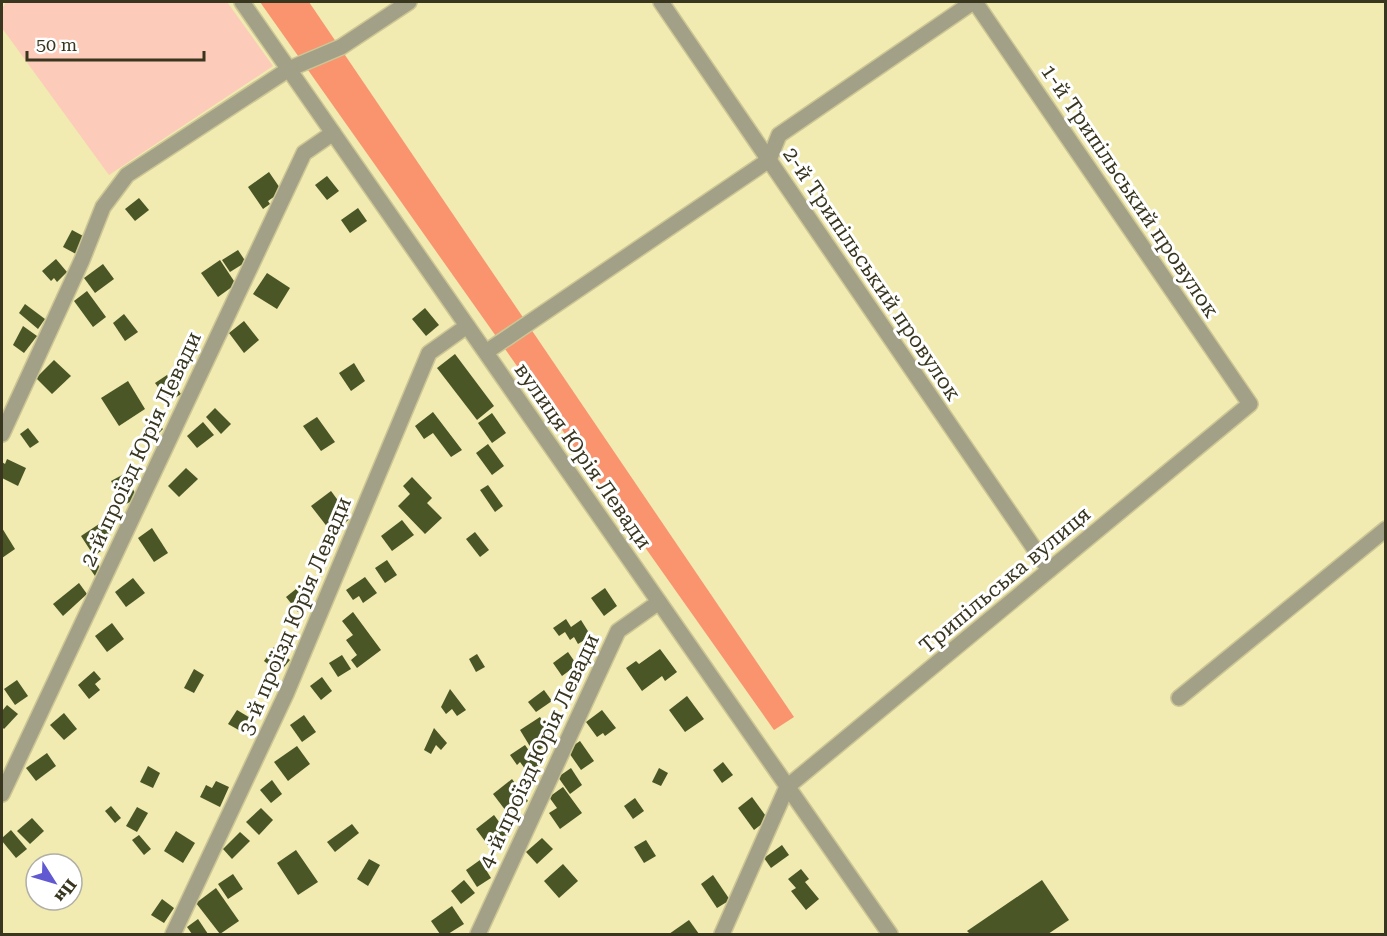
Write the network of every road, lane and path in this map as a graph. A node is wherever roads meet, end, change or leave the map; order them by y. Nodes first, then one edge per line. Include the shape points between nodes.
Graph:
1 (242, 2) edge
2 (409, 2) edge
3 (661, 2) edge
4 (974, 2) edge
5 (289, 69) junction
6 (333, 133) junction
7 (769, 160) junction
8 (467, 326) junction
9 (486, 352) junction
10 (1250, 404) joint
11 (2, 434) edge
12 (1386, 529) edge
13 (1049, 570) junction
14 (659, 602) junction
15 (1179, 698) dead end
16 (787, 787) junction
17 (2, 794) edge
18 (887, 933) edge
19 (173, 934) edge
20 (478, 934) edge
21 (722, 934) edge

1 - 5 street, вулиця Юрія Левади
2 - 5 street via 341,47
3 - 7 street, 2-й Трипільський провулок
4 - 7 street via 779,135
4 - 10 street, 1-й Трипільський провулок
5 - 6 street, вулиця Юрія Левади
5 - 11 street via 127,175 103,207
6 - 8 street, вулиця Юрія Левади
6 - 17 street, 2-й проїзд Юрія Левади via 304,153
7 - 9 street
7 - 13 street, 2-й Трипільський провулок
8 - 9 street, вулиця Юрія Левади
8 - 19 street, 3-й проїзд Юрія Левади via 429,353 286,694
9 - 14 street, вулиця Юрія Левади
10 - 13 street, Трипільська вулиця
12 - 15 street
13 - 16 street, Трипільська вулиця
14 - 16 street, вулиця Юрія Левади
14 - 20 street, 4-й проїзд Юрія Левади via 618,631
16 - 18 street, вулиця Юрія Левади
16 - 21 street

